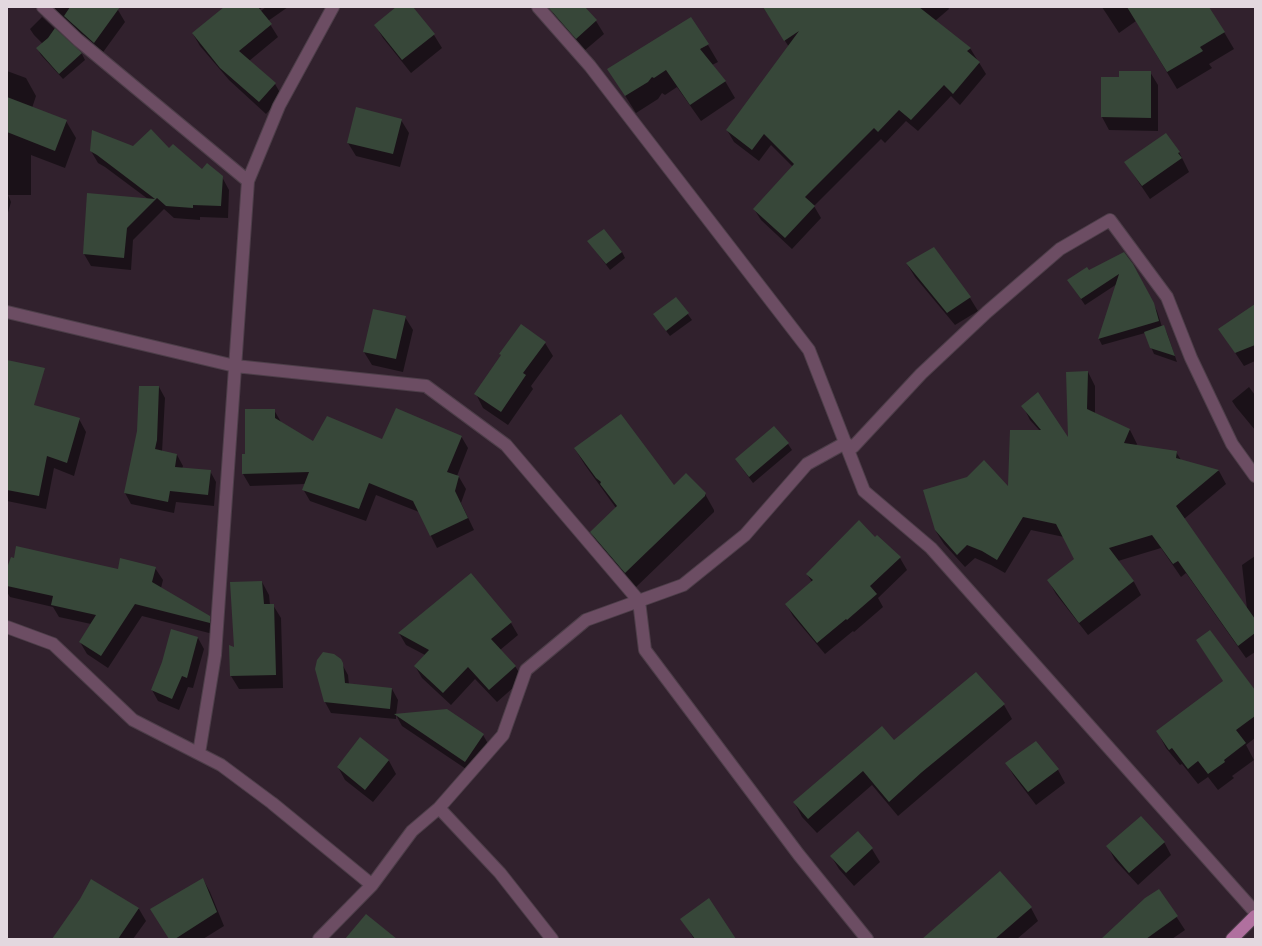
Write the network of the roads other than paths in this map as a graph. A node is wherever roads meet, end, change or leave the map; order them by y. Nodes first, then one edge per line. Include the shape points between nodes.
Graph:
1 (43, 7) edge
2 (333, 7) edge
3 (538, 7) edge
4 (248, 181) junction
5 (7, 312) edge
6 (235, 366) junction
7 (845, 443) junction
8 (1255, 476) edge
9 (638, 601) junction
10 (7, 627) edge
11 (199, 753) junction
12 (439, 808) junction
13 (372, 884) junction
14 (1255, 912) edge
15 (1255, 916) edge
16 (319, 939) edge
17 (552, 939) edge
18 (866, 939) edge
19 (1232, 939) edge

1 - 4 street via 78,40
2 - 4 street via 279,106
3 - 7 street via 590,66 809,350
4 - 6 street
5 - 6 street
6 - 9 street via 426,386 506,445
6 - 11 street via 215,655
7 - 8 street via 853,447 921,374 1060,249 1110,220 1167,297 1191,358 1232,444
7 - 9 street via 807,464 745,535 683,585
7 - 14 street via 864,491 931,548
9 - 12 street via 586,620 526,670 503,735
9 - 18 street via 645,650 799,855
10 - 11 street via 53,644 133,720
11 - 13 street via 253,788
12 - 13 street via 412,831
12 - 17 street via 500,873
13 - 16 street
15 - 19 main road

